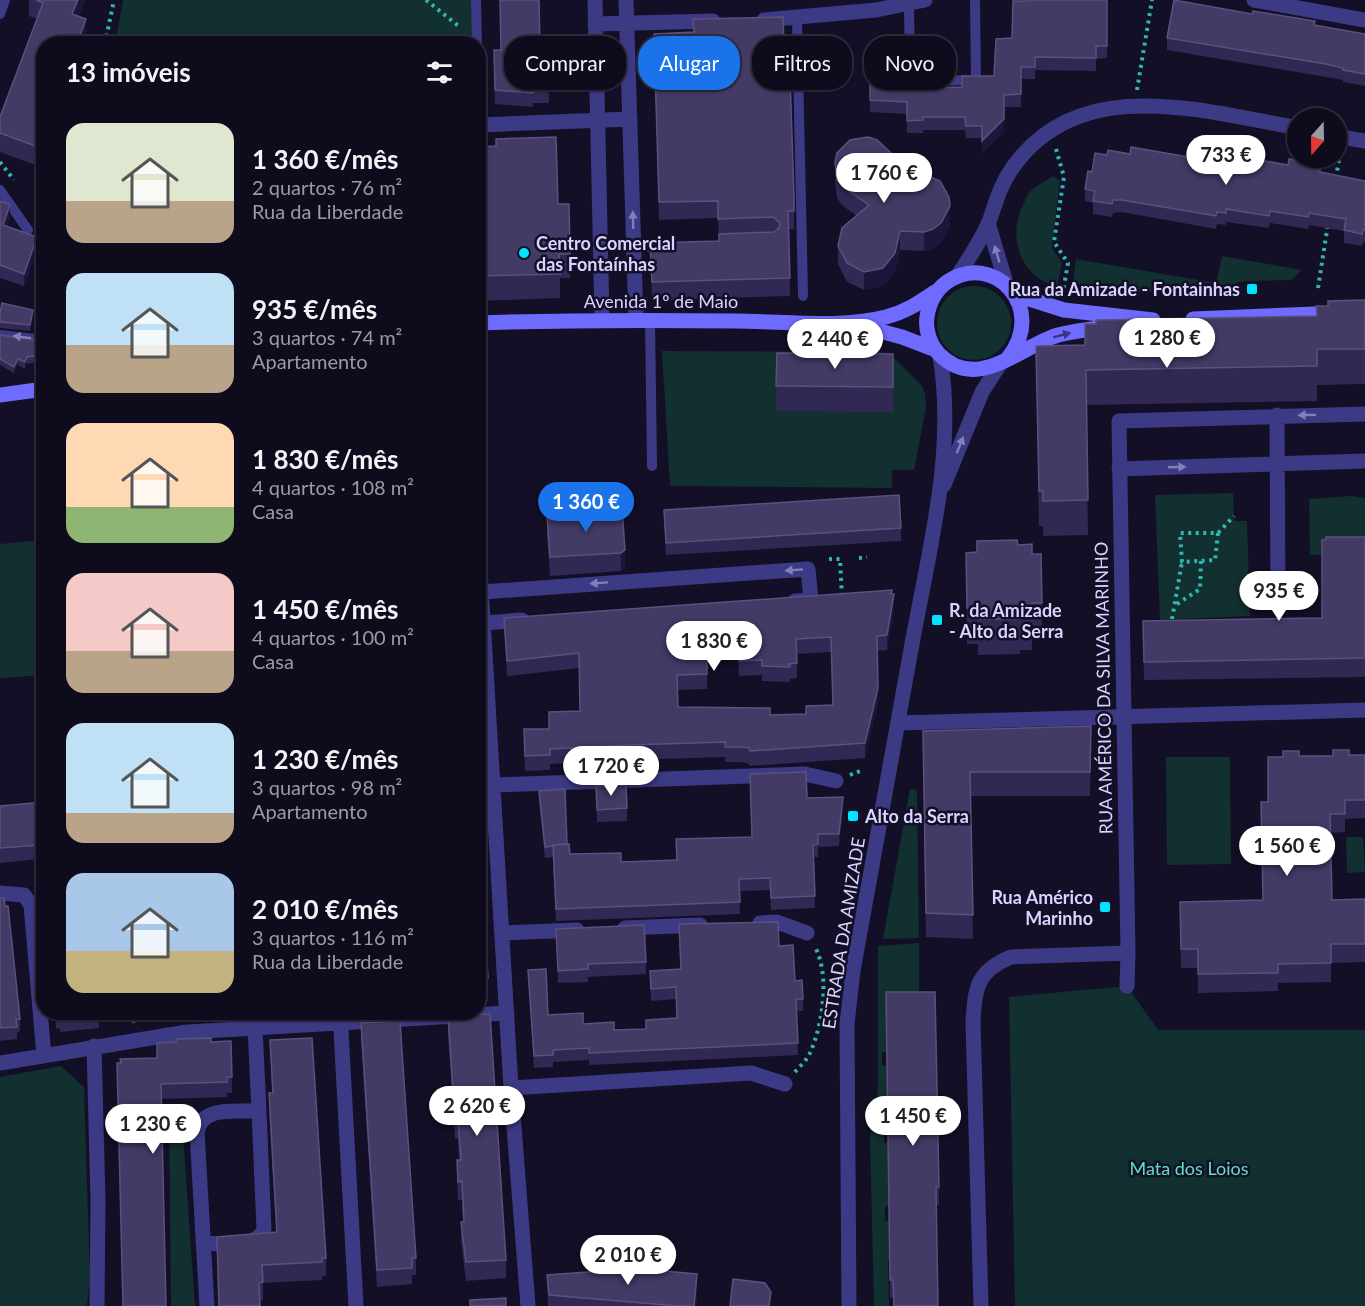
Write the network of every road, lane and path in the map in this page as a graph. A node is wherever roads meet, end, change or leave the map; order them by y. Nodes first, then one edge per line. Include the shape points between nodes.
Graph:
1 (5, 0) edge
2 (114, 0) edge
3 (426, 0) edge
4 (476, 0) edge
5 (595, 0) edge
6 (626, 0) edge
7 (925, 0) edge
8 (975, 0) edge
9 (1152, 0) edge
10 (1254, 0) edge
11 (909, 3) junction
12 (0, 14) edge
13 (797, 19) junction
14 (752, 20) edge
15 (1365, 20) edge
16 (729, 21) edge
17 (595, 24) junction
18 (627, 24) junction
19 (107, 36) edge
20 (470, 36) edge
21 (477, 36) edge
22 (1134, 105) junction
23 (630, 119) junction
24 (596, 120) junction
25 (486, 125) edge
26 (1287, 126) edge
27 (1347, 137) edge
28 (1365, 141) edge
29 (1056, 149) dead end
30 (1337, 168) edge
31 (1335, 182) edge
32 (0, 190) edge
33 (1329, 218) edge
34 (988, 223) junction
35 (28, 230) dead end
36 (680, 245) edge
37 (633, 247) junction
38 (957, 277) junction
39 (940, 288) junction
40 (1318, 288) dead end
41 (1011, 290) junction
42 (1063, 294) dead end
43 (803, 296) dead end
44 (1365, 312) edge
45 (602, 319) junction
46 (643, 320) junction
47 (1164, 320) junction
48 (844, 322) junction
49 (486, 324) edge
50 (0, 335) edge
51 (36, 339) edge
52 (938, 353) junction
53 (1004, 361) junction
54 (36, 390) edge
55 (0, 395) edge
56 (1365, 414) edge
57 (1277, 415) junction
58 (1365, 462) edge
59 (1278, 464) junction
60 (652, 466) dead end
61 (1119, 469) junction
62 (939, 499) junction
63 (1234, 516) dead end
64 (1218, 533) junction
65 (867, 557) dead end
66 (859, 558) dead end
67 (829, 559) dead end
68 (1201, 561) junction
69 (1182, 562) junction
70 (486, 592) edge
71 (1278, 600) dead end
72 (777, 602) edge
73 (1177, 604) junction
74 (843, 606) edge
75 (538, 619) edge
76 (1172, 619) edge
77 (486, 623) edge
78 (486, 667) edge
79 (1365, 710) edge
80 (1122, 715) junction
81 (898, 723) junction
82 (836, 781) dead end
83 (494, 785) junction
84 (0, 893) edge
85 (742, 924) edge
86 (718, 925) edge
87 (613, 929) edge
88 (589, 930) edge
89 (502, 933) junction
90 (807, 933) joint
91 (1128, 953) junction
92 (36, 963) edge
93 (1127, 986) dead end
94 (507, 1013) junction
95 (486, 1014) edge
96 (41, 1020) edge
97 (323, 1020) edge
98 (340, 1020) edge
99 (255, 1028) junction
100 (94, 1046) junction
101 (44, 1056) junction
102 (0, 1064) edge
103 (785, 1084) joint
104 (511, 1088) junction
105 (258, 1111) junction
106 (203, 1243) junction
107 (97, 1306) edge
108 (207, 1306) edge
109 (356, 1306) edge
110 (528, 1306) edge
111 (849, 1306) edge
112 (981, 1306) edge

1 - 12 lane
2 - 19 path
3 - 20 path
4 - 21 lane
5 - 17 street
6 - 18 street
7 - 11 street
8 - 11 lane via 976,80 910,81
9 - 22 path
10 - 15 street
11 - 13 street
13 - 14 street
13 - 43 lane
16 - 18 street
17 - 18 street
17 - 24 street
18 - 23 street
22 - 26 street via 1201,110
22 - 34 street via 1074,117 1028,147 997,193
23 - 24 street
37 -> 23 street
24 - 25 street
24 - 45 street
27 - 28 street
29 - 42 path via 1064,177 1054,242 1068,263
30 - 31 path
32 - 35 lane
33 - 40 path
34 - 38 street
41 -> 34 street
36 - 37 lane
37 - 46 street
38 - 39 main road
38 - 41 main road via 992,276
39 - 48 main road, Avenida 1º de Maio via 913,308 885,317
39 - 52 main road via 930,303 927,319 928,335
41 - 47 main road via 1064,310
41 - 53 main road via 1024,321 1022,335
44 - 47 main road
45 - 46 main road, Avenida 1º de Maio
45 - 49 main road, Avenida 1º de Maio
46 - 48 main road, Avenida 1º de Maio
46 - 60 lane
53 -> 47 main road via 1058,336
48 - 52 main road, Avenida 1º de Maio via 903,337
51 -> 50 lane
52 - 53 main road via 953,366 969,370 985,370
52 - 62 street via 945,387
62 -> 53 street via 982,392
54 - 55 main road
56 -> 57 street
57 - 59 street
57 - 61 street, RUA AMÉRICO DA SILVA MARINHO via 1119,422
58 - 59 street
61 -> 59 street
59 - 71 street
61 - 80 street, RUA AMÉRICO DA SILVA MARINHO
62 - 81 street, ESTRADA DA AMIZADE
63 - 64 path
64 - 68 path via 1215,560
64 - 69 path via 1180,533
65 - 66 path
67 - 74 path via 840,559
68 - 69 path
68 - 73 path via 1200,590
69 - 73 path
72 -> 70 street via 811,600 808,569
73 - 76 path
75 - 77 street
78 - 83 street
79 - 80 street
80 - 81 street
80 - 91 street, RUA AMÉRICO DA SILVA MARINHO
81 - 111 street, ESTRADA DA AMIZADE via 847,1024
82 - 83 street via 805,774
83 - 89 street
84 - 92 street via 24,895 31,905
85 - 90 street via 777,922
86 - 87 street
88 - 89 street
89 - 94 street
90 - 103 path via 823,962 823,1000 810,1054
91 - 93 street, RUA AMÉRICO DA SILVA MARINHO
91 - 112 street via 1011,957 994,964 981,978 974,999 973,1022
94 - 95 street
94 - 104 street
96 - 101 street
97 - 99 street
98 - 109 street
99 - 100 street via 188,1032
99 - 105 street
100 - 101 street
100 - 107 street
101 - 102 street
103 - 104 street via 751,1073
104 - 110 street
105 - 106 street via 209,1114 199,1123
105 - 106 street via 264,1229 251,1243
106 - 108 street

